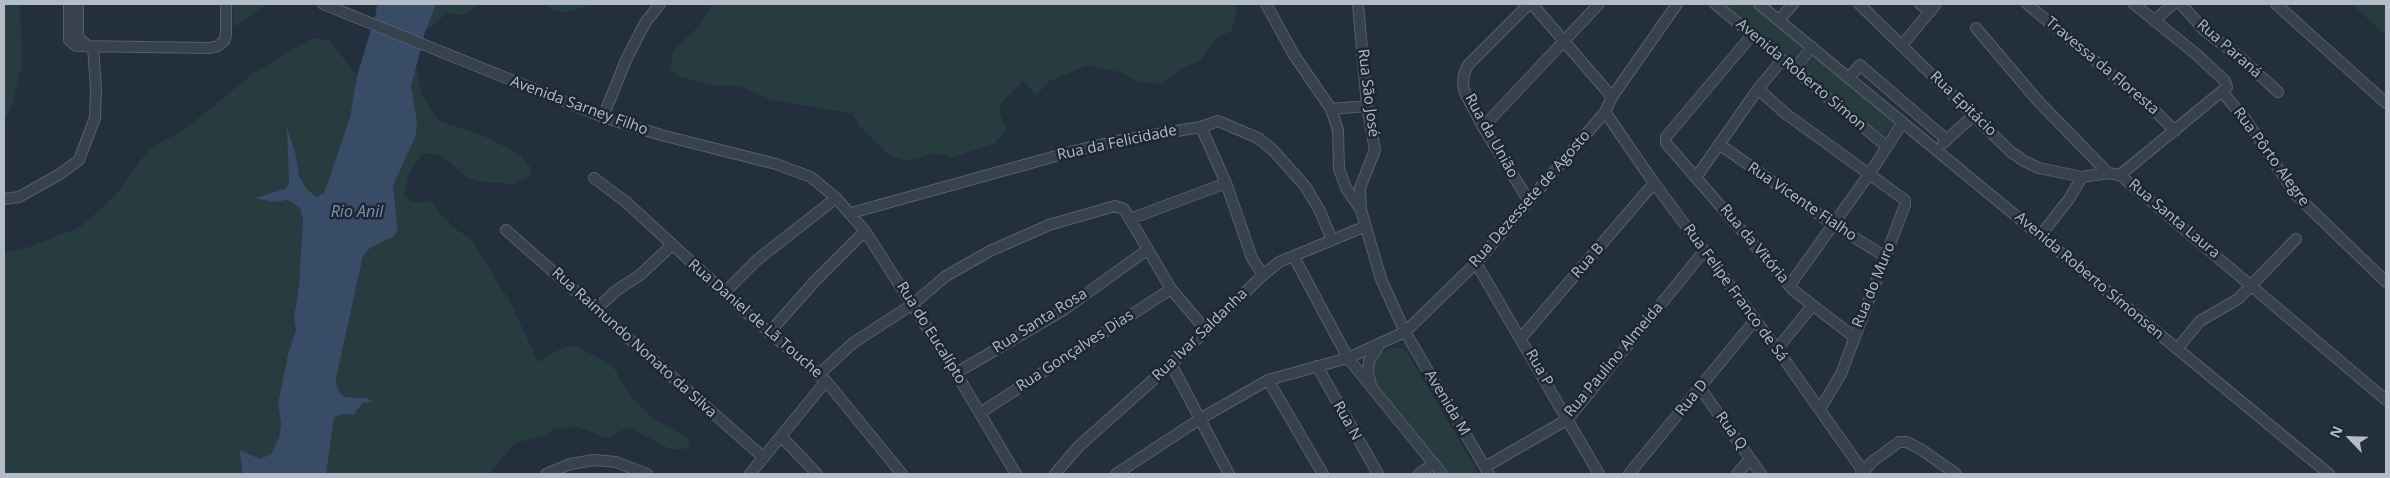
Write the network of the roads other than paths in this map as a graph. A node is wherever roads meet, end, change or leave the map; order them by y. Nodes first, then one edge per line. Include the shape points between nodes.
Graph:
1 (69, 4) edge
2 (78, 4) edge
3 (219, 4) edge
4 (226, 4) edge
5 (323, 4) edge
6 (660, 4) edge
7 (1266, 4) edge
8 (1358, 4) edge
9 (1530, 4) edge
10 (1599, 4) edge
11 (1677, 4) edge
12 (1715, 4) edge
13 (1759, 4) edge
14 (1793, 4) edge
15 (1859, 4) edge
16 (1920, 4) edge
17 (2027, 4) edge
18 (2134, 4) edge
19 (2173, 4) edge
20 (2181, 4) edge
21 (2276, 4) edge
22 (1933, 8) edge
23 (1779, 20) junction
24 (2154, 21) junction
25 (1976, 28) dead end
26 (1752, 35) junction
27 (1563, 41) junction
28 (1903, 44) junction
29 (91, 47) junction
30 (1812, 47) junction
31 (210, 48) junction
32 (1782, 60) junction
33 (1794, 69) junction
34 (1849, 78) junction
35 (1758, 89) junction
36 (2222, 92) junction
37 (2278, 92) dead end
38 (1896, 96) junction
39 (1612, 97) junction
40 (2386, 103) edge
41 (1367, 106) junction
42 (1886, 108) junction
43 (1331, 109) junction
44 (1605, 112) junction
45 (1974, 115) junction
46 (603, 117) junction
47 (1902, 122) junction
48 (1201, 127) junction
49 (1483, 127) junction
50 (2175, 130) junction
51 (1947, 140) junction
52 (1718, 144) junction
53 (1886, 146) junction
54 (1936, 150) junction
55 (1870, 173) junction
56 (2108, 173) junction
57 (2120, 175) junction
58 (1696, 176) junction
59 (2082, 177) junction
60 (594, 178) dead end
61 (1226, 183) junction
62 (1654, 183) junction
63 (836, 198) junction
64 (4, 199) edge
65 (1529, 201) junction
66 (1361, 210) junction
67 (851, 213) junction
68 (1130, 219) junction
69 (1834, 225) junction
70 (1366, 226) junction
71 (506, 230) dead end
72 (865, 231) junction
73 (2040, 236) junction
74 (2296, 239) dead end
75 (1332, 240) junction
76 (672, 245) junction
77 (1146, 250) junction
78 (1704, 251) junction
79 (1886, 257) junction
80 (1294, 258) junction
81 (1476, 264) junction
82 (1263, 275) junction
83 (2386, 282) edge
84 (2253, 285) junction
85 (1790, 286) junction
86 (1171, 289) junction
87 (724, 293) junction
88 (914, 304) junction
89 (1812, 306) junction
90 (596, 309) junction
91 (1755, 320) junction
92 (1206, 330) junction
93 (1405, 332) junction
94 (769, 333) junction
95 (1854, 337) junction
96 (1521, 338) junction
97 (1384, 342) junction
98 (1776, 349) junction
99 (2177, 349) junction
100 (1418, 354) junction
101 (1348, 358) junction
102 (1171, 364) junction
103 (1317, 366) junction
104 (956, 372) junction
105 (822, 378) junction
106 (1268, 380) junction
107 (1373, 388) junction
108 (1700, 388) junction
109 (2386, 400) edge
110 (1820, 410) junction
111 (980, 413) junction
112 (1200, 419) junction
113 (1568, 419) junction
114 (781, 436) junction
115 (763, 458) junction
116 (1750, 459) junction
117 (1434, 463) junction
118 (1487, 470) edge
119 (1373, 473) edge
120 (1863, 473) edge
121 (546, 474) edge
122 (647, 474) edge
123 (750, 474) edge
124 (817, 474) edge
125 (902, 474) edge
126 (1016, 474) edge
127 (1055, 474) edge
128 (1116, 474) edge
129 (1229, 474) edge
130 (1324, 474) edge
131 (1419, 474) edge
132 (1442, 474) edge
133 (1599, 474) edge
134 (1629, 474) edge
135 (1737, 474) edge
136 (1761, 474) edge
137 (1956, 474) edge
138 (2329, 474) edge

1 - 29 street via 69,40 76,46
2 - 29 street via 78,38
3 - 31 street via 219,36
4 - 31 street via 224,41
5 - 46 street, Avenida Sarney Filho
6 - 46 street via 645,23 626,60
7 - 43 street via 1294,55
8 - 41 street, Rua São José
9 - 27 street
9 - 49 street, Rua da União via 1468,65 1464,74 1465,93
10 - 27 street
11 - 39 street, Rua Dezessete de Agosto
12 - 26 street, Avenida Roberto Simon
13 - 23 street, Avenida Roberto Símonsen
14 - 23 street
15 - 28 street, Rua Epitácio
16 - 22 street
17 - 50 street, Travessa da Floresta
18 - 24 street
19 - 24 street
20 - 37 street, Rua Paraná via 2205,31
21 - 40 street
22 - 28 street
23 - 30 street, Avenida Roberto Símonsen
24 - 36 street via 2225,81 2227,88
25 - 56 street via 2038,101
26 - 32 street, Avenida Roberto Simon
26 - 58 street, Rua da Vitória via 1665,140
27 - 39 street
27 - 49 street
28 - 45 street, Rua Epitácio
29 - 31 street
29 - 64 street via 96,88 95,118 78,160 19,197
30 - 33 street
30 - 34 street, Avenida Roberto Símonsen
32 - 33 street, Avenida Roberto Simon
32 - 35 street
33 - 53 street, Avenida Roberto Simon
34 - 38 street via 1860,65
34 - 42 street, Avenida Roberto Símonsen
35 - 52 street
35 - 55 street via 1808,130
36 - 50 street
36 - 83 street, Rua Pôrto Alegre via 2246,120 2296,196
38 - 42 street
38 - 51 street
39 - 44 street, Rua Dezessete de Agosto
41 - 43 street
41 - 66 street, Rua São José via 1375,150 1360,188
42 - 47 street, Avenida Roberto Símonsen
43 - 66 street via 1338,130 1338,169
44 - 62 street, Rua Felipe Franco de Sá
44 - 65 street, Rua Dezessete de Agosto
45 - 51 street
45 - 59 street, Rua Epitácio via 2024,161 2039,168
46 - 63 street, Avenida Sarney Filho via 799,171
47 - 53 street
47 - 54 street, Avenida Roberto Símonsen
48 - 61 street
48 - 67 street, Rua da Felicidade via 1074,151
48 - 75 street, Rua da Felicidade via 1218,121 1258,138 1273,150 1305,186
49 - 65 street, Rua da União
50 - 57 street
51 - 54 street
52 - 58 street
52 - 69 street, Rua Vicente Fialho
53 - 55 street
54 - 73 street, Avenida Roberto Símonsen
55 - 69 street
55 - 79 street, Rua do Muro via 1905,200
56 - 57 street, Rua Santa Laura
56 - 59 street, Rua Santa Laura
57 - 84 street, Rua Santa Laura
58 - 85 street, Rua da Vitória
59 - 73 street via 2069,200
60 - 76 street, Rua Daniel de Lã Touche via 626,202
61 - 68 street
61 - 82 street via 1252,258
62 - 78 street, Rua Felipe Franco de Sá
62 - 96 street, Rua B
63 - 67 street, Rua do Eucalípto
63 - 87 street via 756,260
65 - 81 street, Rua Dezessete de Agosto
66 - 70 street, Avenida M
67 - 72 street, Rua do Eucalípto
68 - 77 street
68 - 88 street via 1124,209 1115,206 1049,224 946,276
69 - 79 street, Rua Vicente Fialho
69 - 85 street
70 - 75 street, Rua Ivar Saldanha
70 - 93 street, Avenida M via 1382,278
71 - 90 street, Rua Raimundo Nonato da Silva
72 - 88 street, Rua do Eucalípto
72 - 94 street
73 - 99 street, Avenida Roberto Símonsen
74 - 84 street
75 - 80 street, Rua Ivar Saldanha
76 - 87 street, Rua Daniel de Lã Touche
76 - 90 street
77 - 86 street
77 - 104 street, Rua Santa Rosa via 1065,309
78 - 91 street, Rua Felipe Franco de Sá
78 - 113 street, Rua Paulino Almeida
79 - 95 street, Rua do Muro
80 - 82 street, Rua Ivar Saldanha via 1280,262
80 - 101 street
81 - 93 street, Rua Dezessete de Agosto
81 - 96 street, Rua P
82 - 92 street, Rua Ivar Saldanha
84 - 99 street via 2200,322
84 - 109 street, Rua Santa Laura
85 - 89 street, Rua da Vitória
86 - 92 street
86 - 111 street, Rua Gonçalves Dias
87 - 94 street, Rua Daniel de Lã Touche
88 - 104 street, Rua do Eucalípto
88 - 105 street via 853,343
89 - 95 street, Rua da Vitória
89 - 98 street
90 - 115 street, Rua Raimundo Nonato da Silva
91 - 98 street, Rua Felipe Franco de Sá
91 - 108 street, Rua D
92 - 102 street, Rua Ivar Saldanha
93 - 97 street, Rua Dezessete de Agosto
93 - 100 street, Avenida M
94 - 105 street, Rua Daniel de Lã Touche
95 - 110 street, Rua do Muro via 1841,374
96 - 113 street, Rua P
97 - 100 street via 1401,342
97 - 101 street, Rua Dezessete de Agosto
97 - 107 street via 1374,350 1369,361 1368,373
98 - 110 street, Rua Felipe Franco de Sá
99 - 138 street, Avenida Roberto Símonsen
100 - 118 street, Avenida M
101 - 103 street, Rua Dezessete de Agosto
101 - 107 street
102 - 112 street
102 - 127 street, Rua Ivar Saldanha via 1079,446
103 - 106 street, Rua Dezessete de Agosto
103 - 119 street, Rua N
104 - 111 street, Rua do Eucalípto
105 - 114 street
105 - 125 street, Rua Daniel de Lã Touche
106 - 112 street, Rua Dezessete de Agosto
106 - 130 street
107 - 117 street
108 - 116 street, Rua Q
108 - 134 street, Rua D
110 - 120 street, Rua Felipe Franco de Sá
111 - 126 street, Rua do Eucalípto
112 - 128 street, Rua Dezessete de Agosto
112 - 129 street
113 - 118 street, Rua Paulino Almeida
113 - 133 street, Rua P
114 - 115 street
114 - 124 street
115 - 123 street
116 - 135 street
116 - 136 street, Rua Q
117 - 131 street
117 - 132 street
120 - 137 street via 1892,445 1907,442
121 - 122 street via 570,464 594,460 616,462

